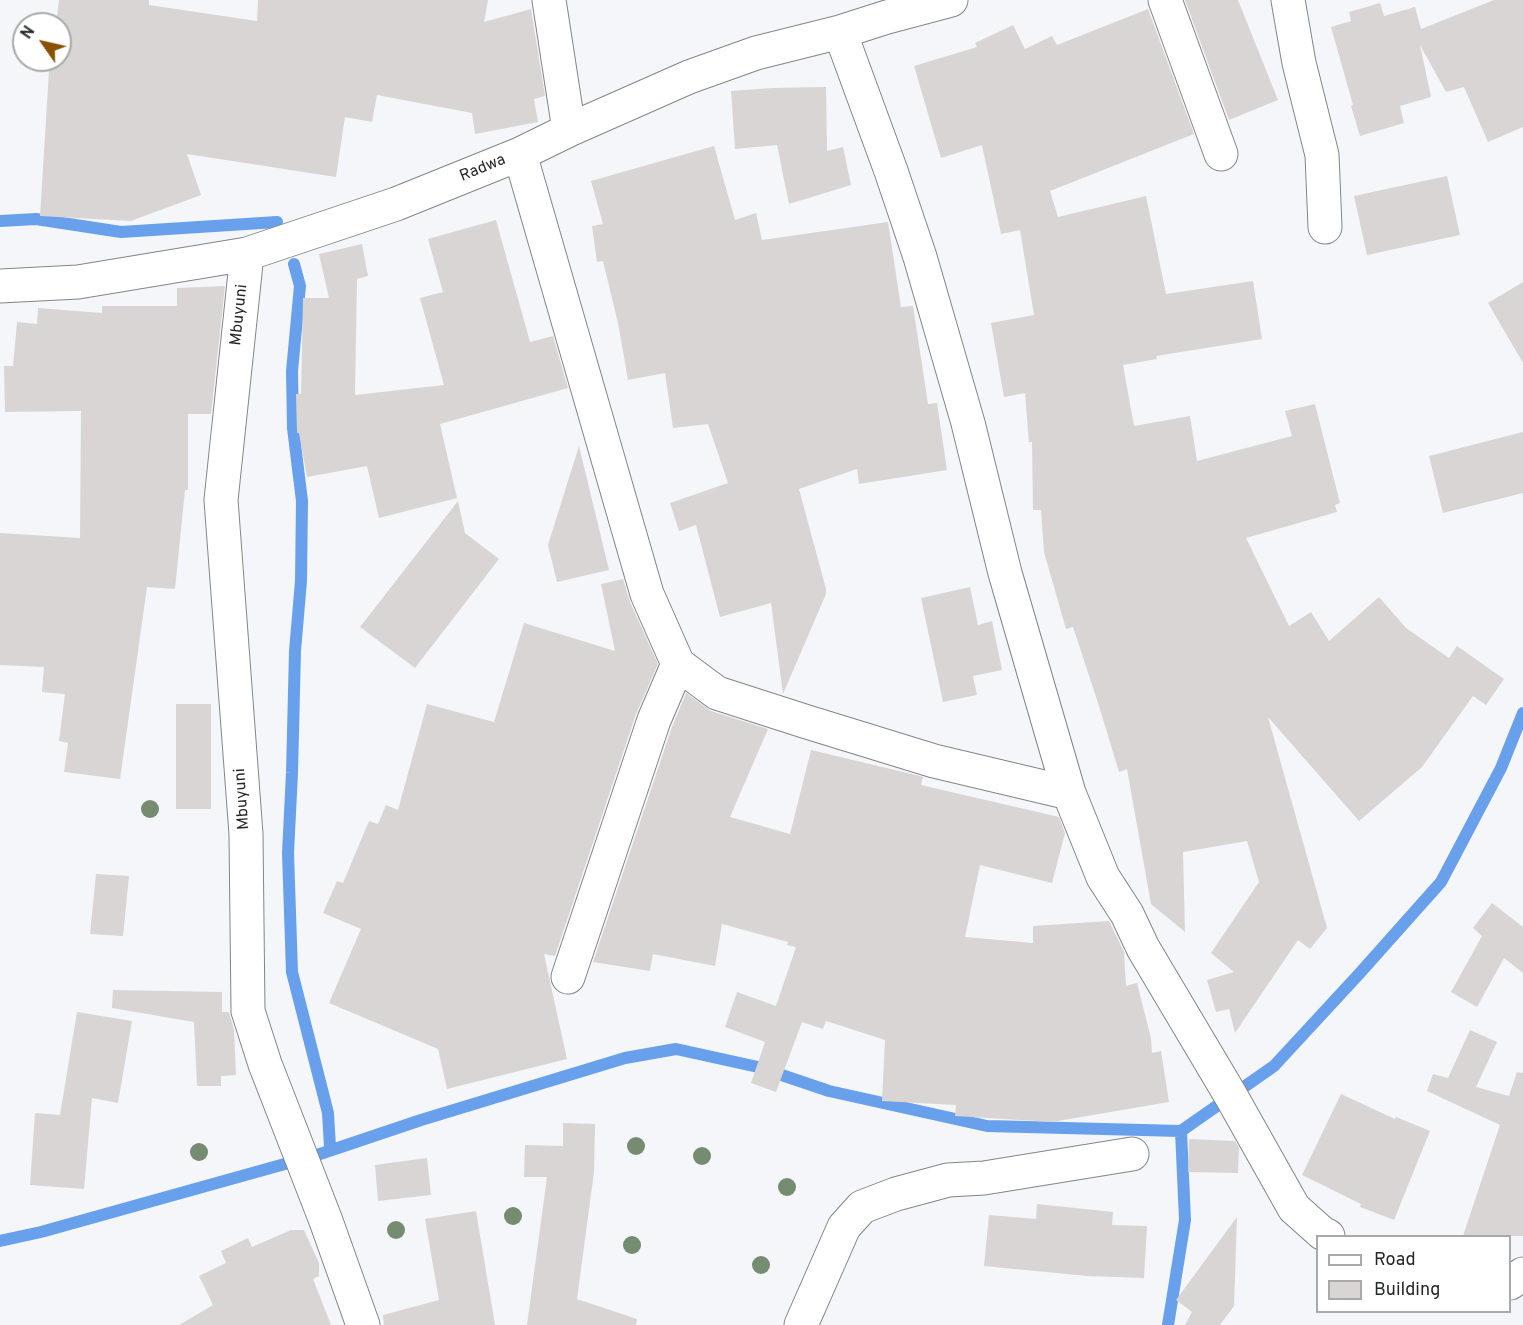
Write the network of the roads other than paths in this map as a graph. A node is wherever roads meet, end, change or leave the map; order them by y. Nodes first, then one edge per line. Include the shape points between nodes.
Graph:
1 (549, 0) edge
2 (951, 0) edge
3 (1165, 0) edge
4 (1288, 0) edge
5 (885, 8) edge
6 (840, 32) junction
7 (569, 129) junction
8 (520, 154) junction
9 (1221, 154) dead end
10 (1325, 226) dead end
11 (247, 254) junction
12 (0, 286) edge
13 (678, 664) junction
14 (1070, 793) junction
15 (568, 977) dead end
16 (1132, 1154) dead end
17 (1326, 1235) edge
18 (363, 1325) edge
19 (801, 1325) edge

1 - 7 street
2 - 5 street, Radwa
3 - 9 street
4 - 10 street via 1322,155
5 - 6 street, Radwa
6 - 7 street, Radwa via 756,53
6 - 14 street via 920,257 968,423 1005,573
7 - 8 street, Radwa
8 - 11 street, Radwa via 396,204
8 - 13 street via 648,594
11 - 12 street, Radwa via 78,282
11 - 18 street, Mbuyuni via 221,500 246,834 248,1011
13 - 14 street via 717,693 934,761
13 - 15 street via 654,720
14 - 17 street via 1103,877 1143,948 1294,1208
16 - 19 street via 984,1178 948,1180 862,1207 844,1227

